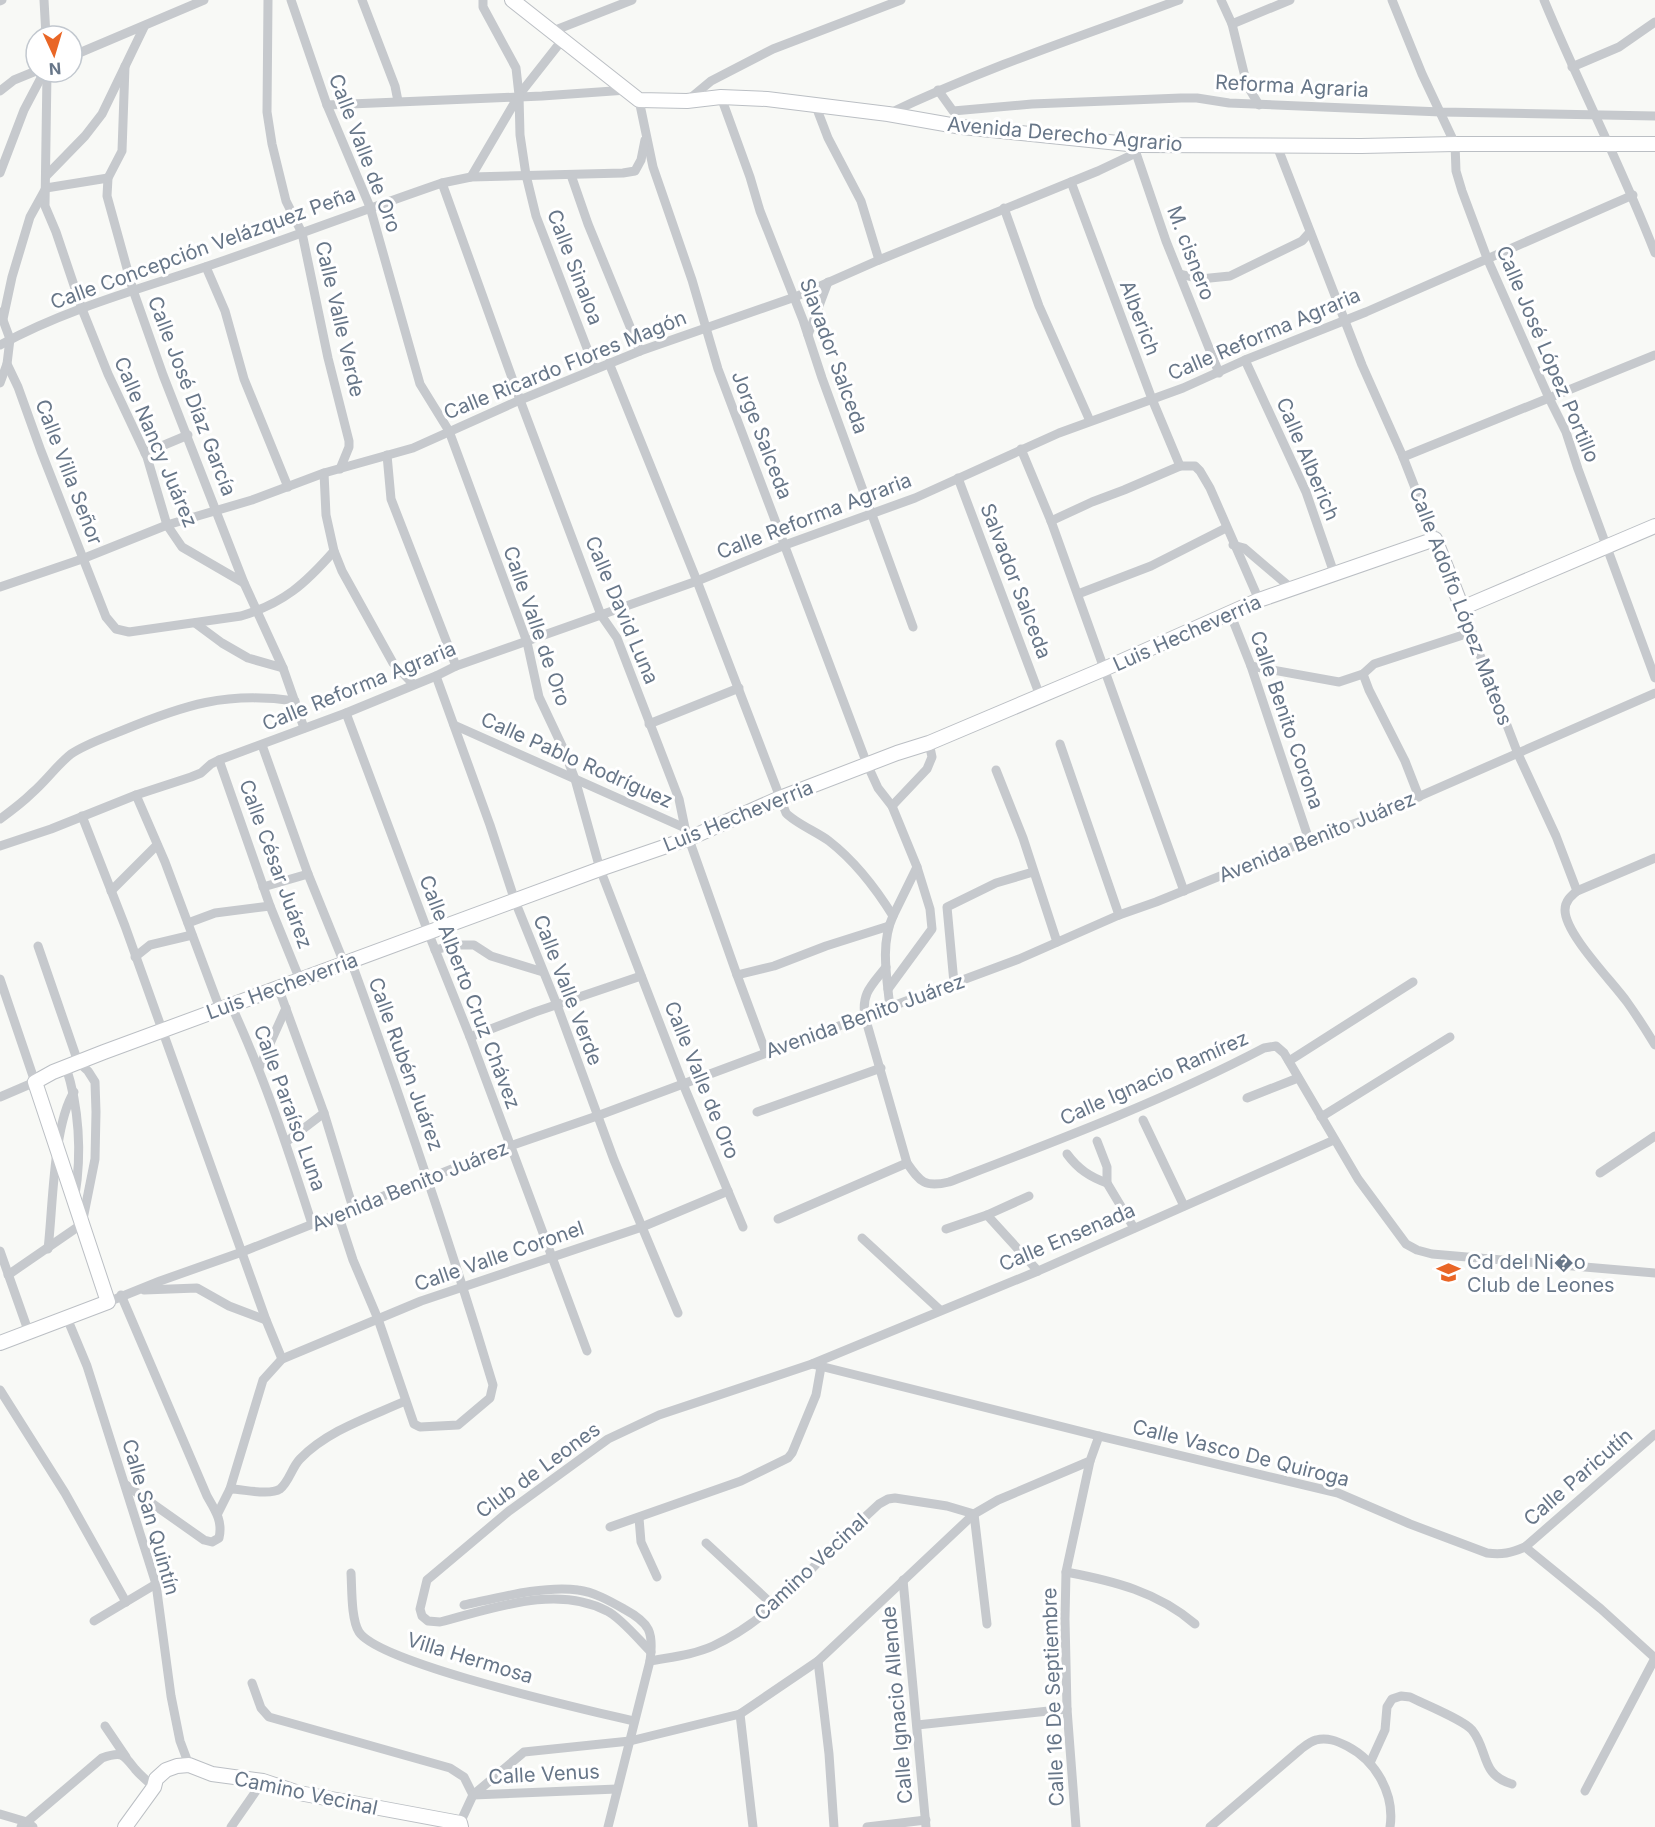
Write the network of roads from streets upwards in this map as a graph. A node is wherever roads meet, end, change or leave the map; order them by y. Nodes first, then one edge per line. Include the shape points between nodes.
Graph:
1 (44, 0) edge
2 (204, 0) edge
3 (268, 0) edge
4 (291, 0) edge
5 (362, 0) edge
6 (483, 0) edge
7 (512, 0) edge
8 (632, 0) edge
9 (901, 0) edge
10 (1179, 0) edge
11 (1221, 0) edge
12 (1290, 0) edge
13 (1392, 0) edge
14 (1544, 0) edge
15 (1655, 22) edge
16 (45, 24) edge
17 (1232, 24) junction
18 (144, 27) junction
19 (558, 35) junction
20 (84, 51) edge
21 (125, 66) junction
22 (1572, 67) junction
23 (24, 76) edge
24 (39, 84) edge
25 (46, 84) edge
26 (1, 89) edge
27 (627, 90) junction
28 (938, 90) junction
29 (519, 95) junction
30 (721, 97) junction
31 (639, 100) junction
32 (398, 101) junction
33 (687, 101) junction
34 (815, 104) junction
35 (327, 105) junction
36 (1259, 105) junction
37 (953, 111) junction
38 (1441, 112) junction
39 (888, 114) junction
40 (1594, 114) junction
41 (1655, 116) edge
42 (962, 127) junction
43 (646, 138) junction
44 (1455, 144) junction
45 (1608, 144) junction
46 (1655, 144) edge
47 (1277, 146) junction
48 (1137, 149) junction
49 (0, 173) edge
50 (47, 175) junction
51 (526, 175) junction
52 (571, 175) junction
53 (471, 177) junction
54 (108, 178) junction
55 (1071, 182) junction
56 (442, 183) junction
57 (46, 188) junction
58 (1633, 195) junction
59 (370, 207) junction
60 (1004, 208) junction
61 (1310, 232) junction
62 (302, 233) junction
63 (1655, 253) edge
64 (1487, 258) junction
65 (879, 260) junction
66 (206, 267) junction
67 (1180, 274) junction
68 (828, 282) junction
69 (133, 290) junction
70 (795, 297) junction
71 (82, 309) junction
72 (2, 316) edge
73 (1344, 319) junction
74 (706, 328) junction
75 (808, 335) junction
76 (10, 339) junction
77 (0, 345) edge
78 (640, 351) junction
79 (1655, 355) edge
80 (1245, 360) junction
81 (609, 363) junction
82 (7, 364) junction
83 (595, 369) junction
84 (1219, 373) junction
85 (0, 383) edge
86 (1549, 398) junction
87 (1152, 399) junction
88 (520, 400) junction
89 (1090, 421) junction
90 (448, 432) junction
91 (188, 435) junction
92 (1021, 449) junction
93 (145, 453) junction
94 (387, 456) junction
95 (1403, 457) junction
96 (1180, 466) junction
97 (340, 469) junction
98 (324, 473) junction
99 (958, 478) junction
100 (288, 487) junction
101 (216, 509) junction
102 (872, 515) junction
103 (1051, 521) junction
104 (167, 525) junction
105 (1655, 526) edge
106 (1226, 528) junction
107 (1435, 539) junction
108 (785, 545) junction
109 (1233, 545) junction
110 (1606, 546) junction
111 (334, 551) junction
112 (82, 559) junction
113 (1334, 573) junction
114 (697, 581) junction
115 (244, 584) junction
116 (0, 587) edge
117 (1291, 588) junction
118 (1078, 594) junction
119 (1259, 600) junction
120 (1462, 608) junction
121 (257, 611) junction
122 (1230, 613) junction
123 (601, 615) junction
124 (195, 622) junction
125 (913, 627) dead end
126 (1472, 632) junction
127 (527, 642) junction
128 (456, 666) junction
129 (1251, 666) junction
130 (283, 668) junction
131 (1104, 669) junction
132 (1364, 674) junction
133 (436, 676) junction
134 (1655, 678) edge
135 (413, 684) junction
136 (738, 688) junction
137 (1655, 693) edge
138 (1040, 696) junction
139 (295, 701) junction
140 (345, 713) junction
141 (649, 724) junction
142 (454, 726) junction
143 (304, 728) junction
144 (929, 743) junction
145 (1060, 744) dead end
146 (262, 745) junction
147 (1518, 754) junction
148 (219, 760) junction
149 (867, 764) junction
150 (996, 770) dead end
151 (575, 779) junction
152 (136, 795) junction
153 (1419, 797) junction
154 (780, 798) junction
155 (892, 806) junction
156 (82, 816) junction
157 (0, 819) edge
158 (688, 833) junction
159 (1309, 840) junction
160 (157, 845) junction
161 (0, 846) edge
162 (1655, 858) edge
163 (916, 867) junction
164 (600, 869) junction
165 (1033, 872) junction
166 (308, 873) junction
167 (263, 887) junction
168 (111, 891) junction
169 (1184, 891) junction
170 (1577, 891) junction
171 (515, 901) junction
172 (270, 906) junction
173 (947, 907) junction
174 (1119, 915) junction
175 (893, 916) junction
176 (188, 923) junction
177 (889, 926) junction
178 (932, 929) junction
179 (428, 932) junction
180 (192, 935) junction
181 (1057, 942) junction
182 (38, 946) dead end
183 (435, 950) junction
184 (135, 957) junction
185 (347, 962) junction
186 (886, 967) junction
187 (543, 972) junction
188 (737, 975) junction
189 (641, 976) junction
190 (0, 979) edge
191 (300, 980) junction
192 (1413, 982) dead end
193 (954, 983) junction
194 (278, 987) junction
195 (888, 989) junction
196 (556, 1005) junction
197 (225, 1007) junction
198 (286, 1008) junction
199 (890, 1008) junction
200 (865, 1017) junction
201 (161, 1031) junction
202 (470, 1036) junction
203 (1450, 1037) dead end
204 (1655, 1045) edge
205 (766, 1053) junction
206 (1289, 1061) junction
207 (72, 1064) junction
208 (259, 1068) junction
209 (881, 1068) junction
210 (1298, 1078) junction
211 (35, 1082) junction
212 (683, 1084) junction
213 (74, 1092) junction
214 (0, 1097) edge
215 (1247, 1098) dead end
216 (324, 1113) junction
217 (757, 1113) dead end
218 (597, 1116) junction
219 (1321, 1117) junction
220 (1143, 1120) dead end
221 (1655, 1136) edge
222 (1334, 1140) junction
223 (1097, 1141) dead end
224 (286, 1142) junction
225 (510, 1146) junction
226 (57, 1150) junction
227 (1067, 1154) dead end
228 (907, 1163) junction
229 (1600, 1173) dead end
230 (428, 1179) junction
231 (1107, 1183) junction
232 (728, 1191) junction
233 (1029, 1196) dead end
234 (74, 1200) junction
235 (1184, 1206) junction
236 (353, 1208) junction
237 (338, 1214) junction
238 (987, 1215) junction
239 (778, 1219) dead end
240 (82, 1224) junction
241 (312, 1224) junction
242 (642, 1227) junction
243 (743, 1227) dead end
244 (1134, 1228) junction
245 (946, 1229) dead end
246 (862, 1238) dead end
247 (48, 1249) junction
248 (0, 1251) edge
249 (242, 1252) junction
250 (552, 1256) junction
251 (1038, 1271) junction
252 (1655, 1273) edge
253 (8, 1275) junction
254 (464, 1287) junction
255 (134, 1290) junction
256 (121, 1295) junction
257 (108, 1302) junction
258 (940, 1310) junction
259 (678, 1313) dead end
260 (67, 1318) junction
261 (378, 1319) junction
262 (266, 1320) junction
263 (29, 1333) junction
264 (0, 1343) edge
265 (587, 1351) dead end
266 (282, 1359) junction
267 (817, 1366) junction
268 (0, 1390) edge
269 (405, 1401) junction
270 (414, 1424) joint
271 (1655, 1434) edge
272 (1099, 1436) junction
273 (1090, 1461) junction
274 (126, 1485) junction
275 (230, 1489) junction
276 (218, 1513) junction
277 (975, 1514) junction
278 (639, 1518) junction
279 (610, 1527) dead end
280 (706, 1543) dead end
281 (1525, 1547) junction
282 (1066, 1572) junction
283 (351, 1573) dead end
284 (657, 1577) dead end
285 (903, 1580) junction
286 (156, 1584) junction
287 (126, 1602) junction
288 (464, 1605) dead end
289 (774, 1606) junction
290 (94, 1621) dead end
291 (1195, 1623) dead end
292 (987, 1624) dead end
293 (651, 1656) junction
294 (1655, 1658) edge
295 (818, 1661) junction
296 (252, 1683) dead end
297 (1067, 1709) junction
298 (740, 1714) junction
299 (633, 1721) junction
300 (917, 1725) junction
301 (105, 1726) dead end
302 (630, 1741) junction
303 (126, 1757) junction
304 (1370, 1763) junction
305 (189, 1765) junction
306 (263, 1781) junction
307 (1512, 1784) dead end
308 (154, 1787) junction
309 (617, 1789) junction
310 (1585, 1791) dead end
311 (473, 1796) junction
312 (0, 1814) edge
313 (926, 1823) edge
314 (27, 1825) edge
315 (461, 1825) edge
316 (125, 1827) edge
317 (231, 1827) edge
318 (608, 1827) edge
319 (753, 1827) edge
320 (834, 1827) edge
321 (867, 1827) edge
322 (1076, 1827) edge
323 (1210, 1827) edge
324 (1390, 1827) edge

1 - 16 street
2 - 18 street
3 - 62 street, Calle Valle Verde via 267,112 286,201
4 - 35 street, Calle Valle de Oro
5 - 32 street
6 - 29 street, Calle Sinaloa via 483,7 516,68
7 - 19 street
8 - 19 street
9 - 33 street via 773,49 711,81
10 - 28 street
11 - 17 street
12 - 17 street
13 - 38 street
14 - 22 street
15 - 22 street via 1619,47
17 - 36 street via 1248,85
18 - 20 street
18 - 21 street
19 - 27 street
19 - 29 street
21 - 50 street via 102,114
21 - 54 street via 122,151
22 - 40 street
23 - 26 street
24 - 49 street via 24,110
25 - 50 street, Calle Nancy Juárez
27 - 29 street
27 - 31 street
28 - 37 street
28 - 39 street
29 - 32 street
29 - 51 street, Calle Sinaloa
29 - 53 street
30 - 33 street, Avenida Derecho Agrario
30 - 34 street, Avenida Derecho Agrario
30 - 70 street, Slavador Salceda
31 - 33 street, Avenida Derecho Agrario
31 - 43 street, Jorge Salceda
32 - 35 street
34 - 39 street, Avenida Derecho Agrario
34 - 65 street via 861,201
35 - 59 street, Calle Valle de Oro
36 - 37 street, Reforma Agraria via 1181,98
36 - 38 street, Reforma Agraria
37 - 42 street
38 - 40 street, Reforma Agraria
38 - 44 street, Calle José López Portillo
39 - 42 street, Avenida Derecho Agrario
40 - 41 street, Reforma Agraria
40 - 45 street
42 - 48 street, Avenida Derecho Agrario
43 - 52 street, Calle Concepción Velázquez Peña via 635,171
43 - 74 street, Jorge Salceda
44 - 45 street, Avenida Derecho Agrario
44 - 47 street, Avenida Derecho Agrario
44 - 64 street, Calle José López Portillo via 1456,171
45 - 46 street, Avenida Derecho Agrario
45 - 58 street
47 - 48 street, Avenida Derecho Agrario
47 - 61 street, Calle Adolfo López Mateos
48 - 55 street, Calle Ricardo Flores Magón
48 - 67 street, M. cisnero
50 - 57 street, Calle Nancy Juárez
51 - 52 street, Calle Concepción Velázquez Peña
51 - 53 street, Calle Concepción Velázquez Peña
51 - 83 street, Calle Sinaloa via 536,216
52 - 78 street
53 - 56 street, Calle Concepción Velázquez Peña
54 - 57 street
54 - 69 street, Calle José Díaz García via 107,196
55 - 60 street, Calle Ricardo Flores Magón
55 - 87 street, Alberich
56 - 59 street, Calle Concepción Velázquez Peña
56 - 88 street, Calle David Luna
57 - 71 street, Calle Nancy Juárez via 45,206
57 - 72 street via 30,217
58 - 63 street
58 - 64 street, Calle Reforma Agraria
59 - 62 street, Calle Concepción Velázquez Peña
59 - 90 street, Calle Valle de Oro via 420,384
60 - 65 street, Calle Ricardo Flores Magón
60 - 89 street via 1039,306
61 - 67 street via 1302,242 1230,276 1200,279
61 - 73 street, Calle Adolfo López Mateos
62 - 66 street, Calle Concepción Velázquez Peña
62 - 97 street, Calle Valle Verde via 350,447
64 - 73 street, Calle Reforma Agraria
64 - 86 street, Calle José López Portillo
65 - 68 street, Calle Ricardo Flores Magón
66 - 69 street, Calle Concepción Velázquez Peña
66 - 100 street via 225,311 244,379
67 - 84 street, M. cisnero
68 - 70 street, Calle Ricardo Flores Magón
68 - 75 street
69 - 71 street, Calle Concepción Velázquez Peña
69 - 91 street, Calle José Díaz García
70 - 74 street, Calle Ricardo Flores Magón
70 - 75 street, Slavador Salceda
71 - 76 street, Calle Concepción Velázquez Peña
71 - 93 street, Calle Nancy Juárez
72 - 76 street
73 - 80 street, Calle Reforma Agraria
73 - 95 street, Calle Adolfo López Mateos
74 - 78 street, Calle Ricardo Flores Magón
74 - 108 street, Jorge Salceda
75 - 102 street, Slavador Salceda
76 - 77 street, Calle Concepción Velázquez Peña
76 - 82 street
78 - 81 street, Calle Ricardo Flores Magón
79 - 86 street
80 - 84 street, Calle Reforma Agraria
80 - 113 street, Calle Alberich via 1306,492
81 - 83 street, Calle Ricardo Flores Magón
81 - 114 street
82 - 85 street
82 - 112 street, Calle Villa Señor
83 - 88 street, Calle Ricardo Flores Magón
84 - 87 street, Calle Reforma Agraria
86 - 95 street
86 - 110 street, Calle José López Portillo via 1566,432
87 - 89 street, Calle Reforma Agraria
87 - 96 street, Alberich
88 - 90 street, Calle Ricardo Flores Magón
88 - 123 street, Calle David Luna
89 - 92 street, Calle Reforma Agraria
90 - 94 street, Calle Ricardo Flores Magón
90 - 127 street, Calle Valle de Oro
91 - 93 street
91 - 101 street, Calle José Díaz García
92 - 99 street, Calle Reforma Agraria
92 - 103 street
93 - 104 street, Calle Nancy Juárez
94 - 97 street, Calle Ricardo Flores Magón
94 - 128 street via 391,499
95 - 107 street, Calle Adolfo López Mateos
96 - 103 street
96 - 106 street via 1195,466 1200,471
97 - 98 street, Calle Ricardo Flores Magón
98 - 100 street, Calle Ricardo Flores Magón
98 - 111 street via 326,515
99 - 102 street, Calle Reforma Agraria
99 - 138 street, Salvador Salceda
100 - 101 street, Calle Ricardo Flores Magón
101 - 104 street, Calle Ricardo Flores Magón
101 - 115 street, Calle José Díaz García
102 - 108 street, Calle Reforma Agraria
102 - 125 street, Slavador Salceda
103 - 118 street
104 - 112 street, Calle Ricardo Flores Magón
104 - 115 street, Calle Nancy Juárez via 182,547
105 - 110 street
106 - 109 street
106 - 118 street via 1151,566
107 - 113 street, Luis Hecheverria
107 - 120 street, Calle Adolfo López Mateos
108 - 114 street, Calle Reforma Agraria
108 - 149 street, Jorge Salceda
109 - 117 street via 1244,548
109 - 119 street
110 - 120 street
110 - 134 street, Calle José López Portillo
111 - 121 street via 310,578 276,604
111 - 135 street via 393,663
112 - 116 street, Calle Ricardo Flores Magón
112 - 124 street, Calle Villa Señor via 106,617 116,629 129,632
113 - 117 street, Luis Hecheverria
114 - 123 street, Calle Reforma Agraria
114 - 136 street
115 - 121 street, Calle José Díaz García
117 - 119 street, Luis Hecheverria
118 - 131 street
119 - 122 street, Luis Hecheverria
120 - 126 street, Calle Adolfo López Mateos
121 - 124 street
121 - 130 street, Calle José Díaz García
122 - 129 street, Calle Benito Corona
122 - 131 street, Luis Hecheverria
123 - 127 street, Calle Reforma Agraria
123 - 141 street, Calle David Luna via 617,638
124 - 130 street via 248,658
126 - 132 street via 1374,664
126 - 147 street, Calle Adolfo López Mateos
127 - 128 street, Calle Reforma Agraria
127 - 151 street, Calle Valle de Oro via 539,697
128 - 133 street, Calle Reforma Agraria
129 - 132 street via 1339,682
129 - 159 street, Calle Benito Corona
130 - 139 street, Calle José Díaz García
131 - 138 street, Luis Hecheverria
131 - 169 street
132 - 153 street
133 - 135 street, Calle Reforma Agraria
133 - 142 street, Calle Valle Verde
135 - 140 street, Calle Reforma Agraria
136 - 141 street
136 - 154 street
137 - 147 street, Avenida Benito Juárez
138 - 144 street, Luis Hecheverria
139 - 143 street, Calle José Díaz García
139 - 157 street via 242,697 170,711 69,756 32,794
140 - 143 street, Calle Reforma Agraria
140 - 179 street, Calle Alberto Cruz Chávez
141 - 158 street, Calle David Luna via 679,798
142 - 151 street, Calle Pablo Rodríguez
142 - 171 street, Calle Valle Verde
143 - 146 street, Calle Reforma Agraria
144 - 149 street, Luis Hecheverria
144 - 155 street via 932,757 927,769
145 - 174 street
146 - 148 street, Calle Reforma Agraria
146 - 166 street, Calle Rubén Juárez
147 - 153 street, Avenida Benito Juárez
147 - 170 street, Calle Adolfo López Mateos
148 - 152 street, Calle Reforma Agraria via 201,773
148 - 167 street, Calle César Juárez
149 - 154 street, Luis Hecheverria
149 - 155 street, Jorge Salceda
150 - 165 street
151 - 158 street, Calle Pablo Rodríguez
151 - 164 street, Calle Valle de Oro
152 - 156 street, Calle Reforma Agraria
152 - 160 street, Calle Paraíso Luna
153 - 159 street, Avenida Benito Juárez
154 - 158 street, Luis Hecheverria
154 - 175 street via 790,818 828,841 863,872
155 - 163 street, Jorge Salceda
156 - 161 street, Calle Reforma Agraria
156 - 168 street
158 - 164 street, Luis Hecheverria
158 - 188 street, Calle David Luna
159 - 169 street, Avenida Benito Juárez
160 - 168 street
160 - 176 street, Calle Paraíso Luna
162 - 170 street
163 - 175 street
163 - 178 street, Jorge Salceda via 930,909
164 - 171 street, Luis Hecheverria
164 - 189 street, Calle Valle de Oro
165 - 173 street via 996,883
165 - 181 street
166 - 167 street
166 - 185 street, Calle Rubén Juárez
167 - 172 street, Calle César Juárez
168 - 184 street
169 - 174 street, Avenida Benito Juárez
170 - 204 street via 1565,906 1568,923
171 - 179 street, Luis Hecheverria
171 - 187 street, Calle Valle Verde
172 - 176 street via 215,913
172 - 191 street, Calle César Juárez
173 - 178 street
173 - 193 street
174 - 181 street, Avenida Benito Juárez
175 - 177 street
176 - 180 street, Calle Paraíso Luna
177 - 186 street
177 - 188 street
178 - 195 street
179 - 183 street, Calle Alberto Cruz Chávez
179 - 185 street, Luis Hecheverria
180 - 184 street via 150,945
180 - 197 street, Calle Paraíso Luna
181 - 193 street, Avenida Benito Juárez
182 - 207 street
183 - 187 street via 474,945 491,956
183 - 202 street, Calle Alberto Cruz Chávez
184 - 201 street
185 - 191 street, Luis Hecheverria
185 - 230 street, Calle Rubén Juárez
186 - 195 street
186 - 200 street via 863,1003
187 - 196 street, Calle Valle Verde
188 - 205 street, Calle David Luna
189 - 196 street
189 - 212 street, Calle Valle de Oro
190 - 211 street
191 - 194 street, Luis Hecheverria
192 - 206 street
193 - 199 street, Avenida Benito Juárez
194 - 197 street, Luis Hecheverria
194 - 198 street
195 - 199 street
196 - 202 street
196 - 218 street, Calle Valle Verde
197 - 201 street, Luis Hecheverria
197 - 208 street, Calle Paraíso Luna
198 - 208 street
198 - 216 street
199 - 200 street, Avenida Benito Juárez
200 - 205 street, Avenida Benito Juárez
200 - 209 street
201 - 207 street, Luis Hecheverria
201 - 249 street
202 - 225 street, Calle Alberto Cruz Chávez
203 - 219 street
205 - 212 street, Avenida Benito Juárez
206 - 210 street
206 - 228 street, Calle Ignacio Ramírez via 1280,1048 1264,1048 1197,1082 1074,1135 949,1182 926,1184
207 - 211 street, Luis Hecheverria
207 - 213 street
207 - 240 street via 88,1071 95,1082 94,1159
208 - 224 street, Calle Paraíso Luna
209 - 217 street
209 - 228 street
210 - 215 street
210 - 219 street
211 - 214 street
211 - 226 street
212 - 218 street, Avenida Benito Juárez
212 - 232 street, Calle Valle de Oro
213 - 226 street via 68,1101
213 - 234 street via 79,1153
216 - 224 street
216 - 236 street
218 - 225 street, Avenida Benito Juárez
218 - 242 street, Calle Valle Verde
219 - 222 street
220 - 235 street
221 - 229 street
222 - 235 street, Calle Ensenada
222 - 252 street via 1406,1244 1417,1250
223 - 231 street via 1107,1167
224 - 241 street, Calle Paraíso Luna
225 - 230 street, Avenida Benito Juárez
225 - 250 street, Calle Alberto Cruz Chávez
226 - 234 street
226 - 247 street
227 - 231 street via 1078,1168
228 - 239 street
230 - 236 street, Avenida Benito Juárez
230 - 254 street, Calle Rubén Juárez
231 - 244 street
232 - 242 street, Calle Valle Coronel
232 - 243 street, Calle Valle de Oro
233 - 238 street
234 - 240 street
235 - 244 street, Calle Ensenada
236 - 237 street, Avenida Benito Juárez
237 - 241 street, Avenida Benito Juárez
237 - 261 street, Calle Paraíso Luna
238 - 245 street
238 - 251 street
240 - 247 street
240 - 257 street
241 - 249 street, Avenida Benito Juárez
242 - 250 street, Calle Valle Coronel
242 - 259 street, Calle Valle Verde
244 - 251 street, Calle Ensenada
246 - 258 street
247 - 253 street
248 - 253 street
249 - 255 street, Avenida Benito Juárez
249 - 262 street
250 - 254 street, Calle Valle Coronel
250 - 265 street, Calle Alberto Cruz Chávez
251 - 258 street, Calle Ensenada
253 - 263 street
254 - 261 street, Calle Valle Coronel
254 - 270 street, Calle Rubén Juárez via 493,1385 490,1398 458,1425
255 - 256 street, Avenida Benito Juárez
255 - 262 street via 197,1288
256 - 257 street, Avenida Benito Juárez
256 - 276 street via 207,1496
257 - 260 street, Avenida Benito Juárez
258 - 267 street, Calle Ensenada
260 - 263 street, Avenida Benito Juárez
260 - 274 street, Calle San Quintín
261 - 266 street, Calle Valle Coronel
261 - 269 street, Calle Paraíso Luna
262 - 266 street
263 - 264 street, Avenida Benito Juárez
266 - 275 street via 263,1380
267 - 272 street, Calle Vasco De Quiroga
267 - 278 street via 816,1395 788,1458 741,1481
267 - 293 street, Club de Leones via 659,1415 608,1438 509,1511 427,1580 420,1609 428,1621 567,1598 609,1611
268 - 287 street via 65,1493
269 - 270 street, Calle Paraíso Luna
269 - 275 street via 336,1432 300,1459 281,1488 268,1493
271 - 281 street, Calle Paricutín
272 - 273 street
272 - 281 street, Calle Vasco De Quiroga via 1338,1493 1487,1553 1508,1554
273 - 277 street, Camino Vecinal via 998,1500
273 - 282 street, Calle 16 De Septiembre
274 - 276 street via 204,1540 212,1542 219,1538
274 - 286 street, Calle San Quintín
275 - 276 street
277 - 285 street, Camino Vecinal
277 - 289 street, Camino Vecinal via 915,1500 888,1499
277 - 292 street
278 - 279 street
278 - 284 street via 641,1542
280 - 289 street
281 - 294 street
282 - 291 street via 1136,1588
282 - 297 street, Calle 16 De Septiembre
283 - 299 street, Villa Hermosa via 356,1624 366,1640 463,1678
285 - 295 street, Camino Vecinal
285 - 300 street, Calle Ignacio Allende
286 - 287 street
286 - 305 street, Calle San Quintín via 171,1696
287 - 290 street
288 - 293 street via 514,1594 578,1590 639,1617 647,1625
289 - 293 street, Camino Vecinal via 712,1647 692,1654
293 - 299 street
294 - 310 street
295 - 298 street, Camino Vecinal
295 - 320 street
296 - 311 street via 261,1708 269,1717 450,1768 464,1777
297 - 300 street
297 - 322 street, Calle 16 De Septiembre
298 - 302 street, Camino Vecinal
298 - 319 street
299 - 302 street
300 - 313 street, Calle Ignacio Allende
301 - 303 street
302 - 309 street
302 - 311 street, Camino Vecinal via 524,1752
303 - 308 street
303 - 314 street via 116,1754 102,1758
304 - 307 street via 1384,1730 1387,1707 1401,1695 1472,1730 1492,1774
304 - 323 street via 1344,1744 1314,1740
304 - 324 street via 1388,1797
305 - 306 street, Camino Vecinal via 212,1774
305 - 308 street via 166,1770
306 - 315 street, Camino Vecinal via 299,1793
306 - 317 street
308 - 316 street
309 - 311 street, Calle Venus
309 - 318 street
311 - 315 street, Camino Vecinal
312 - 314 street
313 - 321 street

